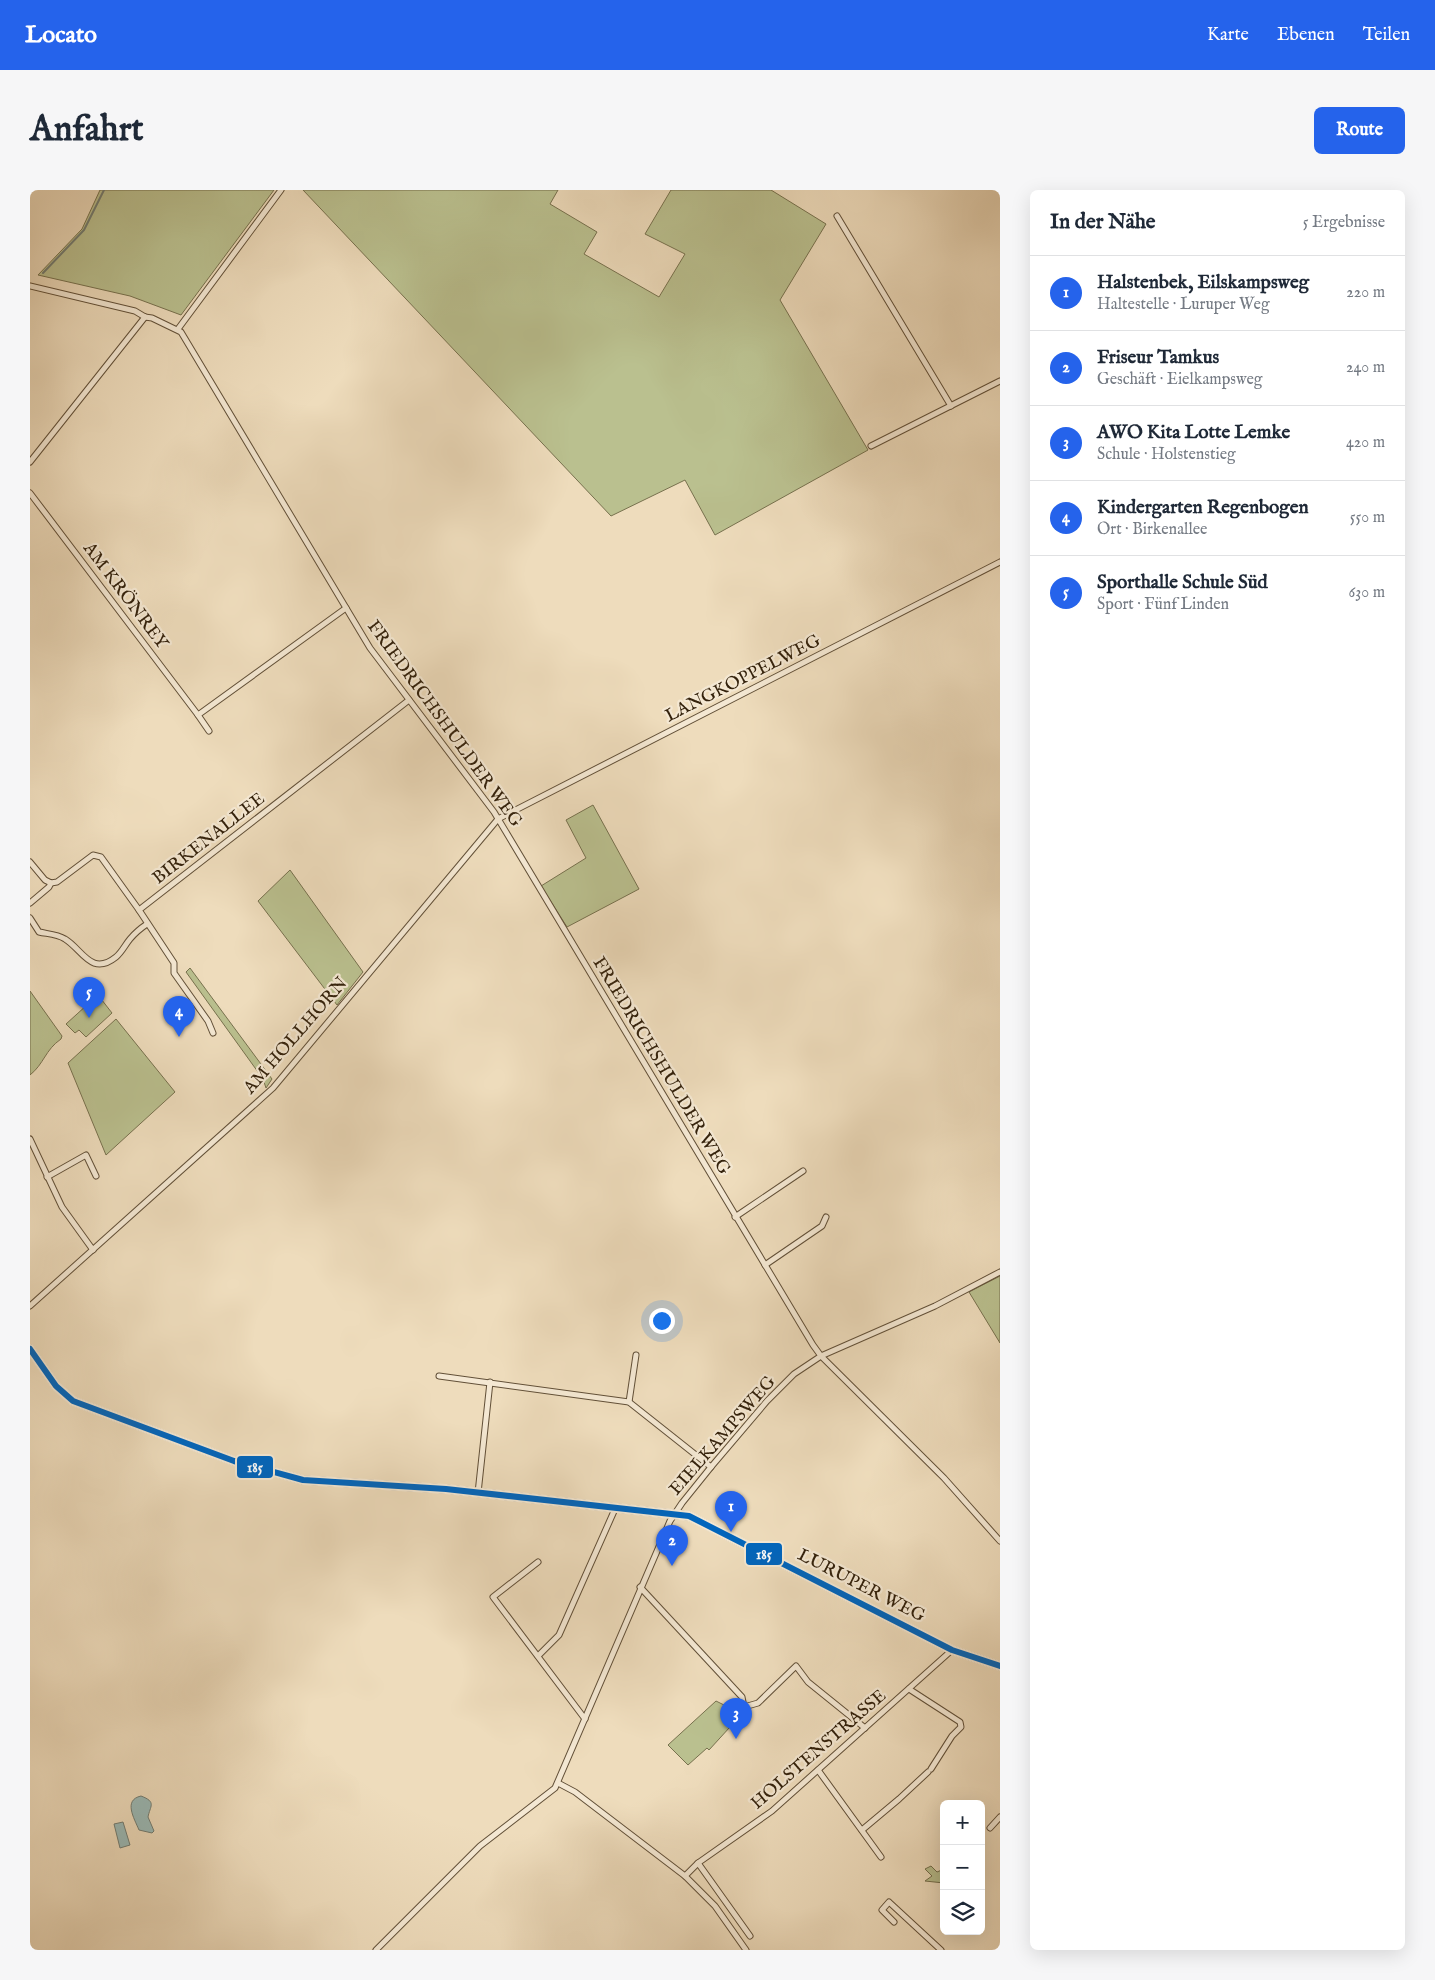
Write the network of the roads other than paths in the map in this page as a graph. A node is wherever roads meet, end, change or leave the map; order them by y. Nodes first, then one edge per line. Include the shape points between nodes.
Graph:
1 (281, 190) edge
2 (837, 216) dead end
3 (30, 286) edge
4 (144, 317) junction
5 (178, 330) junction
6 (1000, 381) edge
7 (951, 406) junction
8 (871, 446) dead end
9 (30, 462) edge
10 (30, 493) edge
11 (1000, 562) edge
12 (346, 608) junction
13 (409, 700) junction
14 (198, 715) junction
15 (209, 730) dead end
16 (498, 819) junction
17 (30, 862) edge
18 (51, 883) junction
19 (30, 904) edge
20 (139, 910) junction
21 (30, 918) edge
22 (147, 924) junction
23 (213, 1033) dead end
24 (30, 1139) edge
25 (803, 1171) dead end
26 (96, 1176) dead end
27 (47, 1177) junction
28 (735, 1217) junction
29 (826, 1217) dead end
30 (93, 1250) junction
31 (765, 1265) junction
32 (1000, 1272) edge
33 (30, 1306) edge
34 (30, 1349) edge
35 (636, 1355) dead end
36 (821, 1356) junction
37 (438, 1376) dead end
38 (490, 1382) junction
39 (630, 1402) junction
40 (711, 1467) junction
41 (478, 1493) junction
42 (615, 1509) junction
43 (676, 1513) junction
44 (1000, 1541) edge
45 (538, 1562) dead end
46 (640, 1588) junction
47 (952, 1650) junction
48 (538, 1656) junction
49 (1000, 1666) edge
50 (909, 1689) junction
51 (585, 1719) junction
52 (865, 1728) junction
53 (818, 1770) junction
54 (558, 1782) junction
55 (1000, 1817) edge
56 (990, 1828) dead end
57 (862, 1830) junction
58 (881, 1857) dead end
59 (698, 1863) junction
60 (685, 1876) junction
61 (894, 1922) dead end
62 (750, 1936) dead end
63 (376, 1950) edge
64 (746, 1950) edge
65 (942, 1950) edge

1 - 5 street
2 - 7 street
3 - 4 street via 135,311
4 - 5 street
4 - 9 street
5 - 12 street, FRIEDRICHSHULDER WEG
6 - 7 street
7 - 8 street
10 - 14 street, AM KRÖNREY
11 - 16 street, LANGKOPPELWEG
12 - 13 street, FRIEDRICHSHULDER WEG via 370,648
12 - 14 street
13 - 16 street, FRIEDRICHSHULDER WEG
13 - 20 street, BIRKENALLEE
14 - 15 street, AM KRÖNREY
16 - 28 street, FRIEDRICHSHULDER WEG
16 - 30 street, AM HOLLHORN via 273,1088
17 - 18 street
18 - 19 street
18 - 20 street via 93,855 101,857
20 - 22 street
21 - 22 street via 39,932 64,938 88,961 104,964 118,955 135,933
22 - 23 street via 174,963 174,973
24 - 27 street
25 - 28 street
26 - 27 street via 86,1155
27 - 30 street
28 - 31 street, FRIEDRICHSHULDER WEG
29 - 31 street via 822,1226
30 - 33 street, AM HOLLHORN
31 - 36 street, FRIEDRICHSHULDER WEG
32 - 36 street, EIELKAMPSWEG via 935,1306
34 - 41 street, LURUPER WEG via 56,1386 73,1401 234,1461 302,1480
35 - 39 street
36 - 40 street, EIELKAMPSWEG via 794,1374 767,1401
36 - 44 street, FRIEDRICHSHULDER WEG via 944,1478
37 - 38 street
38 - 39 street
38 - 41 street
39 - 40 street
40 - 43 street, EIELKAMPSWEG
41 - 42 street, LURUPER WEG
42 - 43 street, LURUPER WEG
42 - 48 street via 558,1635
43 - 46 street, EIELKAMPSWEG
43 - 47 street, LURUPER WEG via 701,1521
45 - 48 street via 493,1597
46 - 51 street, EIELKAMPSWEG
46 - 52 street via 742,1697 744,1707 758,1703 796,1666 808,1682
47 - 49 street, LURUPER WEG
47 - 50 street, HOLSTENSTRASSE
48 - 51 street
50 - 52 street, HOLSTENSTRASSE
50 - 57 street via 960,1722 961,1727 930,1770
51 - 54 street, EIELKAMPSWEG
52 - 53 street, HOLSTENSTRASSE
53 - 57 street
53 - 59 street, HOLSTENSTRASSE via 772,1811
54 - 60 street
54 - 63 street via 551,1792 480,1846
55 - 56 street
57 - 58 street
59 - 60 street, HOLSTENSTRASSE
59 - 62 street
60 - 64 street via 715,1906
61 - 65 street via 882,1910 889,1902

